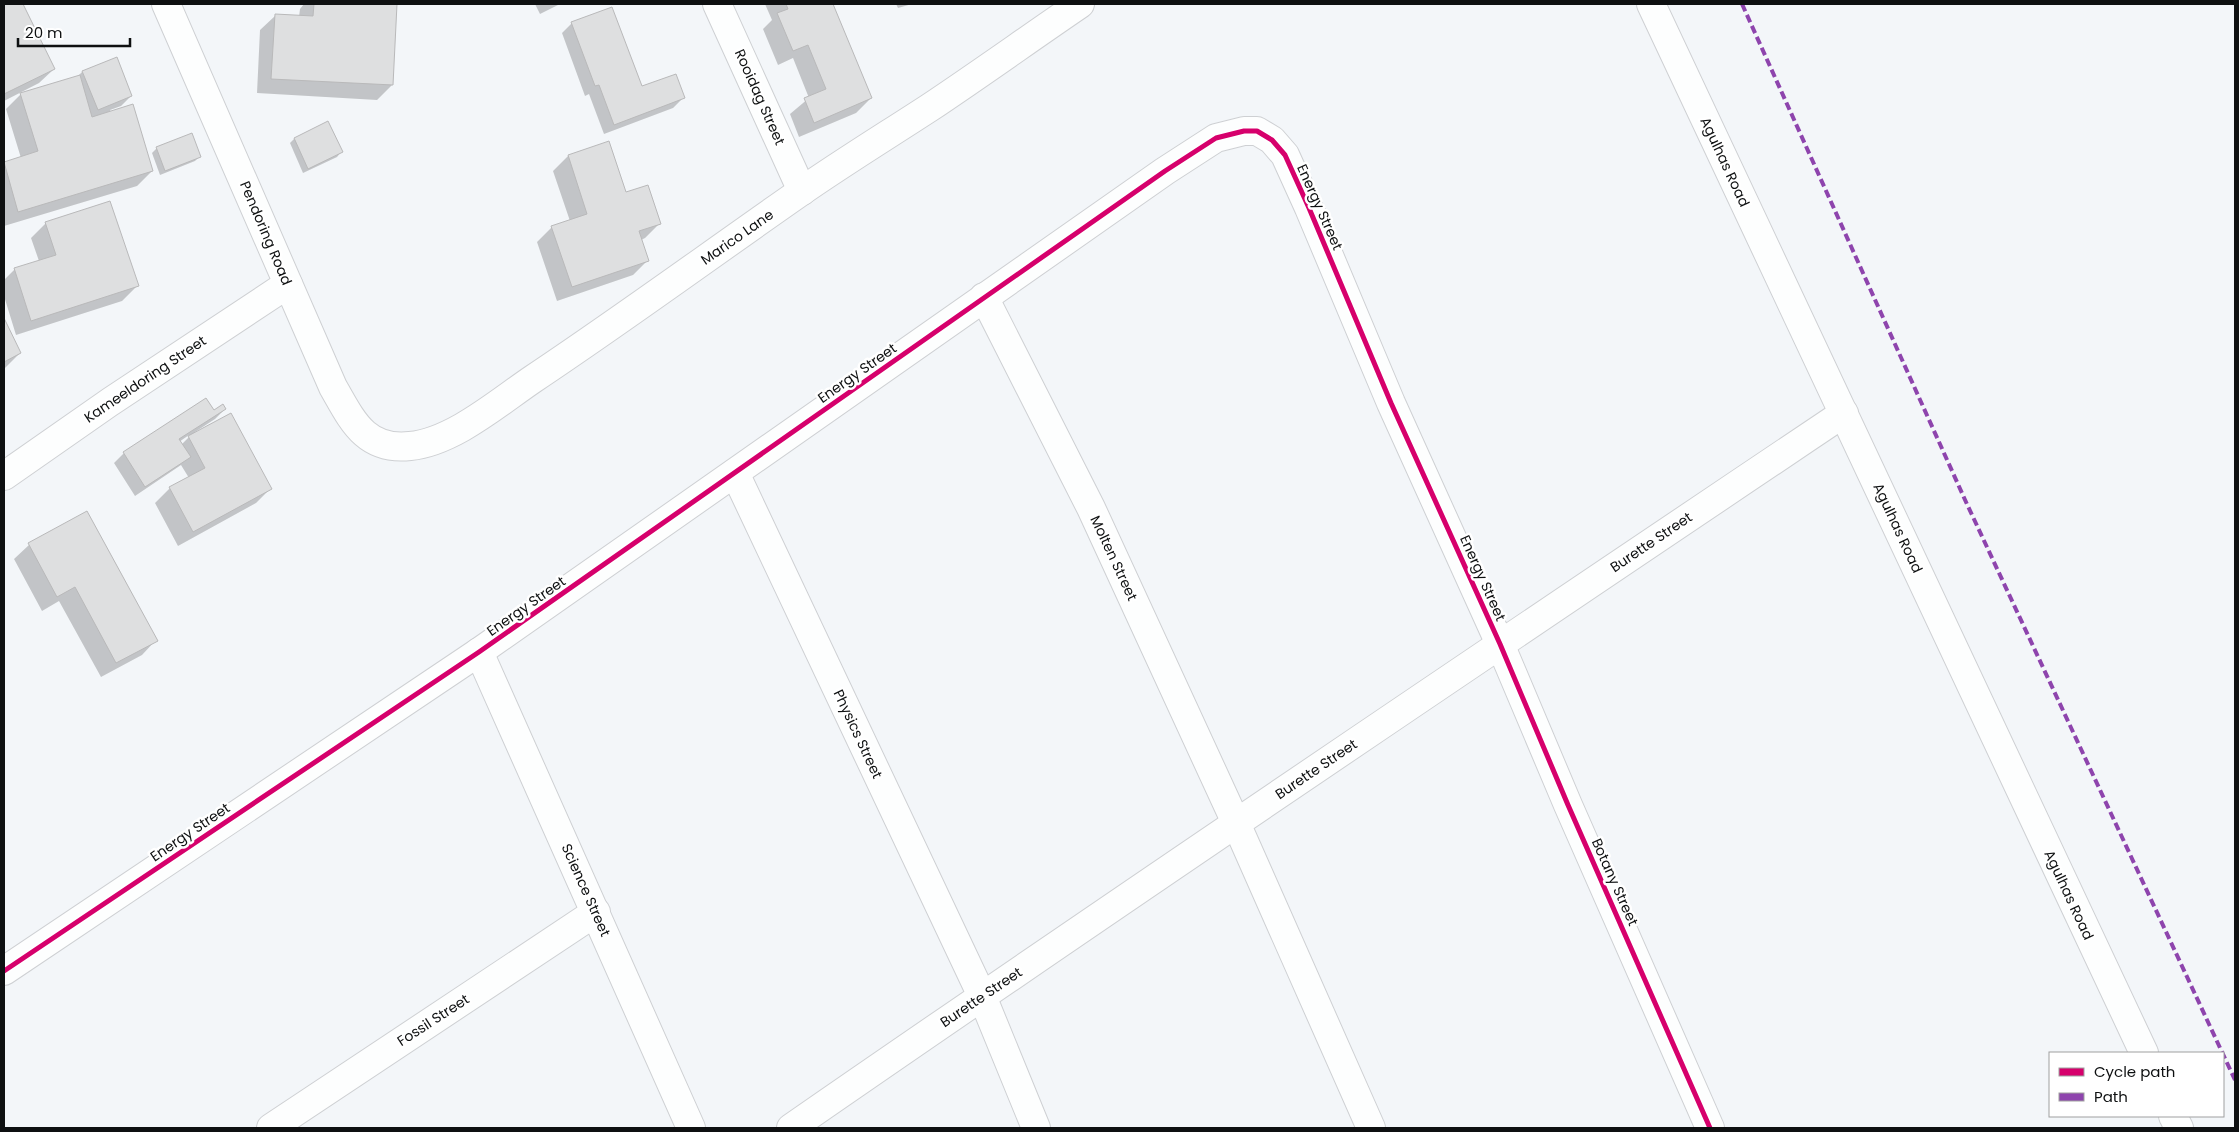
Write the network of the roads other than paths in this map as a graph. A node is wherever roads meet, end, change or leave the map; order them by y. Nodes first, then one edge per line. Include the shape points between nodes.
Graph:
1 (166, 4) edge
2 (717, 4) edge
3 (1080, 4) edge
4 (1651, 4) edge
5 (802, 191) junction
6 (288, 284) junction
7 (984, 297) junction
8 (1844, 414) junction
9 (386, 444) joint
10 (734, 472) junction
11 (4, 476) edge
12 (1500, 644) junction
13 (479, 652) junction
14 (1236, 823) junction
15 (596, 912) junction
16 (4, 970) edge
17 (982, 996) junction
18 (2144, 1052) edge
19 (271, 1128) edge
20 (691, 1128) edge
21 (791, 1128) edge
22 (1036, 1128) edge
23 (1371, 1128) edge
24 (1710, 1128) edge

1 - 6 street, Pendoring Road
2 - 5 street, Rooidag Street
3 - 5 street, Marico Lane
4 - 8 street, Agulhas Road
5 - 9 street, Marico Lane via 460,428 435,440 410,446
6 - 9 street, Pendoring Road via 333,387 351,418 367,437
6 - 11 street, Kameeldoring Street
7 - 10 street, Energy Street
7 - 12 street, Energy Street via 1216,138 1250,130 1272,140 1285,155 1309,208 1391,403
7 - 14 street, Molten Street via 1091,508
8 - 12 street, Burette Street
8 - 18 street, Agulhas Road
10 - 13 street, Energy Street
10 - 17 street, Physics Street
12 - 14 street, Burette Street
12 - 24 street, Botany Street
13 - 15 street, Science Street
13 - 16 street, Energy Street
14 - 17 street, Burette Street
14 - 23 street
15 - 19 street, Fossil Street
15 - 20 street, Science Street
17 - 21 street, Burette Street
17 - 22 street, Physics Street

